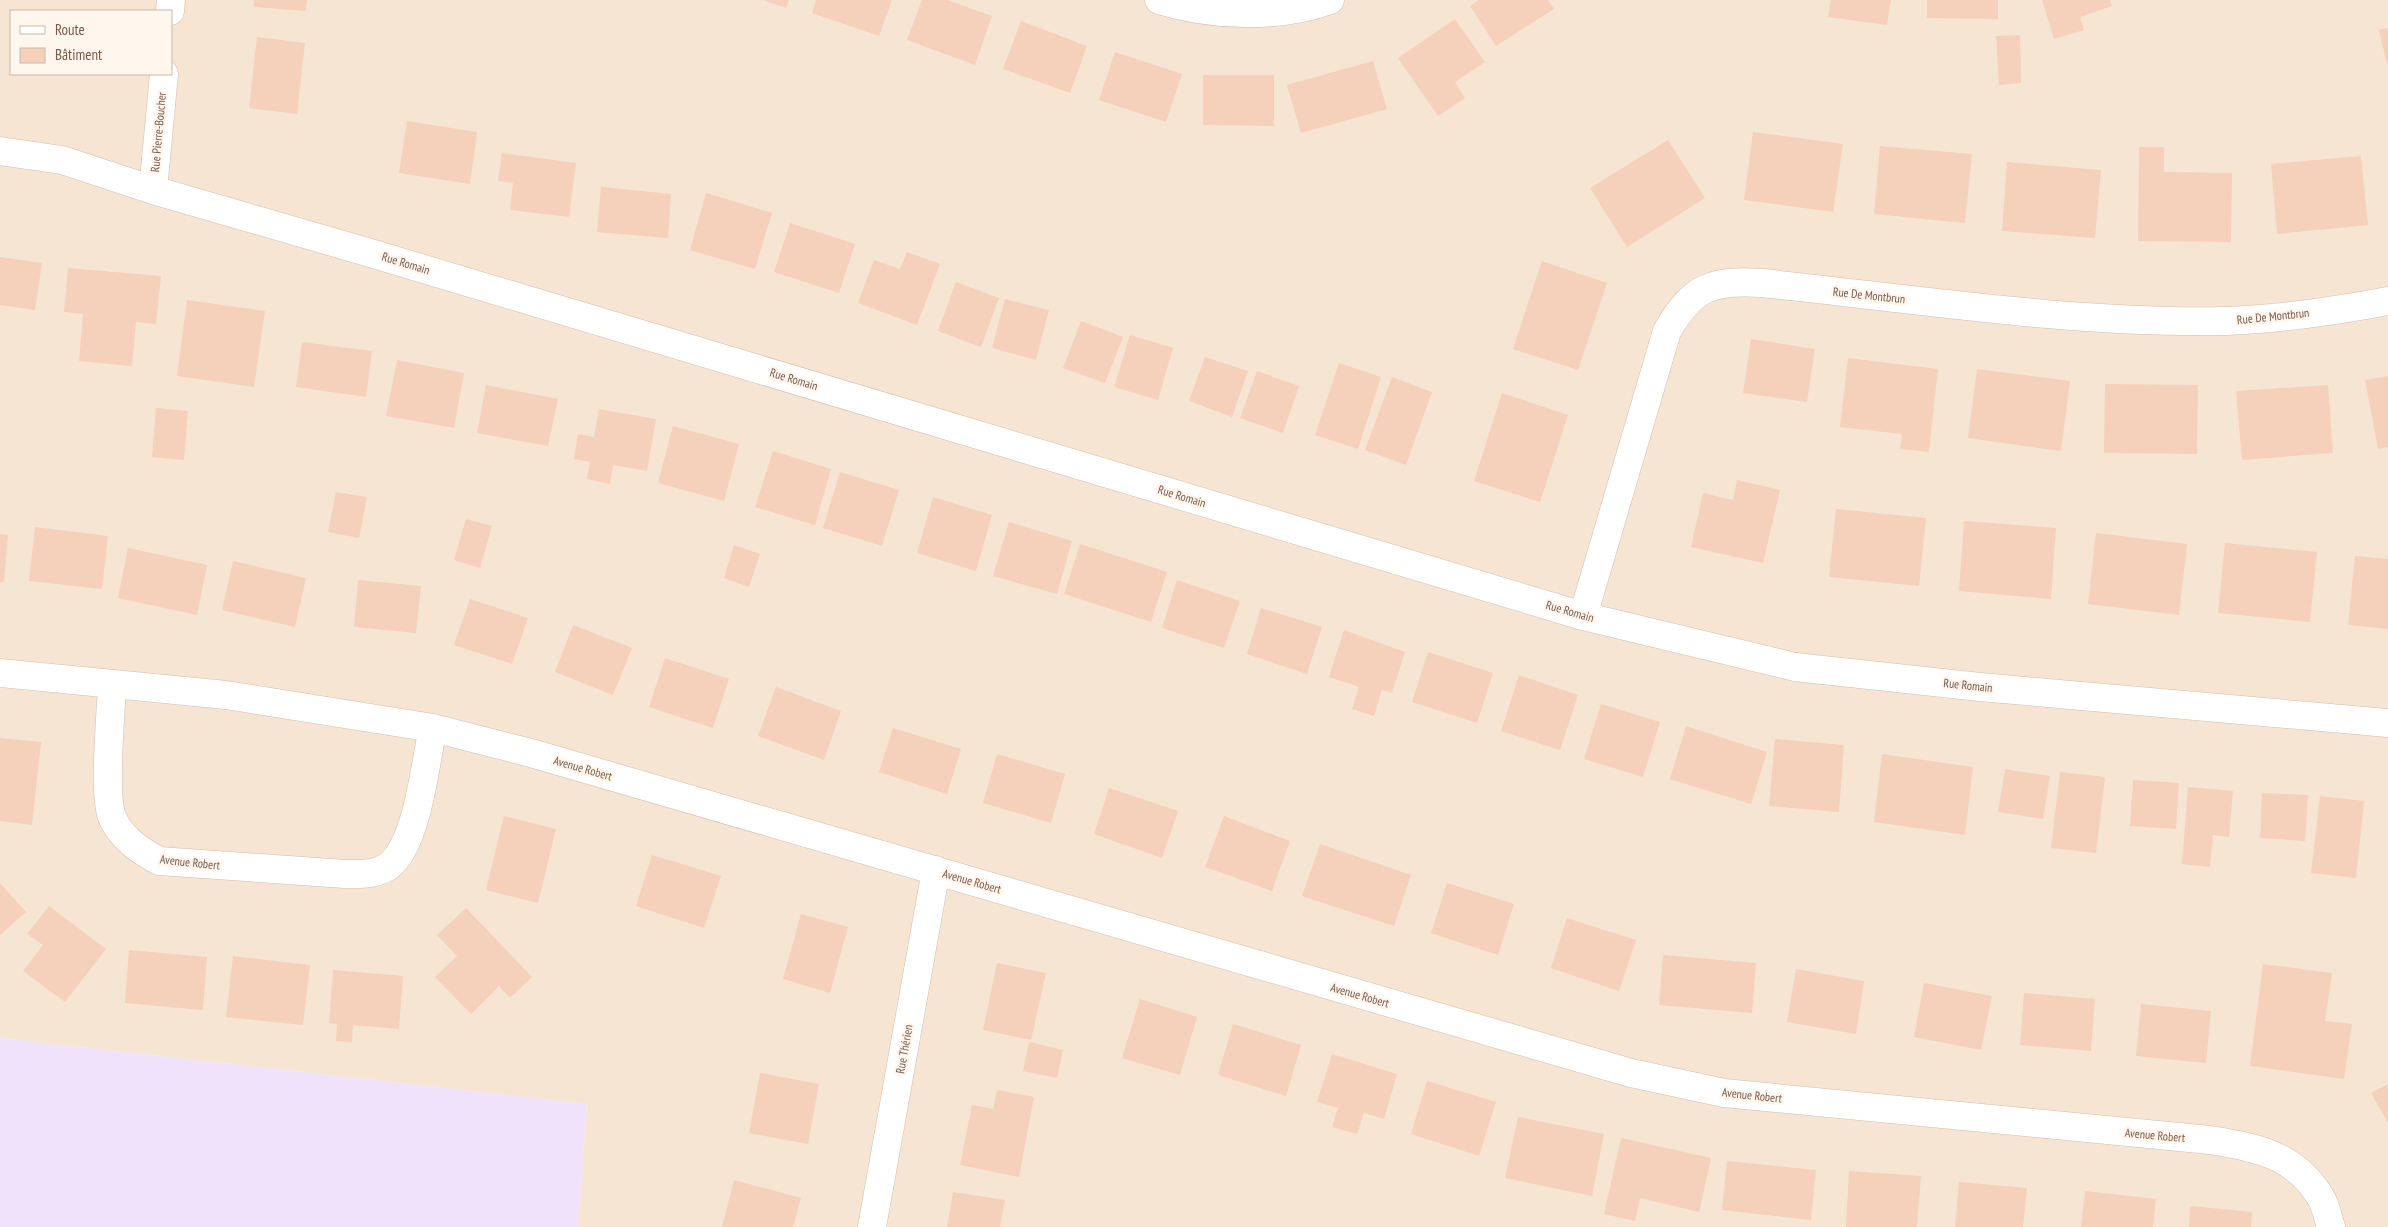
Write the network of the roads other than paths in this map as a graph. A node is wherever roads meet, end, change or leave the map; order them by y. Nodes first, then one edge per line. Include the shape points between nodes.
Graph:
1 (1159, 0) edge
2 (1330, 0) edge
3 (164, 75) edge
4 (0, 151) edge
5 (153, 190) junction
6 (2388, 301) edge
7 (1583, 616) junction
8 (0, 673) edge
9 (112, 685) junction
10 (2388, 723) edge
11 (433, 728) junction
12 (936, 870) junction
13 (872, 1227) edge
14 (2331, 1227) edge

1 - 2 street via 1209,10 1248,12 1285,11
3 - 5 street, Rue Pierre-Boucher
4 - 5 street, Rue Romain via 62,160
5 - 7 street, Rue Romain
6 - 7 street, Rue De Montbrun via 2228,321 2155,320 2001,309 1762,283 1715,284 1694,295 1678,312 1667,331
7 - 10 street, Rue Romain via 1795,667 1980,687
8 - 9 street, Avenue Robert
9 - 11 street, Avenue Robert via 226,695
9 - 11 street, Avenue Robert via 109,791 112,816 138,849 159,861 345,874 371,874 392,864 405,846 412,826
11 - 12 street, Avenue Robert via 531,753
12 - 13 street, Rue Thérien
12 - 14 street, Avenue Robert via 1631,1073 1724,1093 2250,1146 2279,1156 2303,1173 2322,1199

